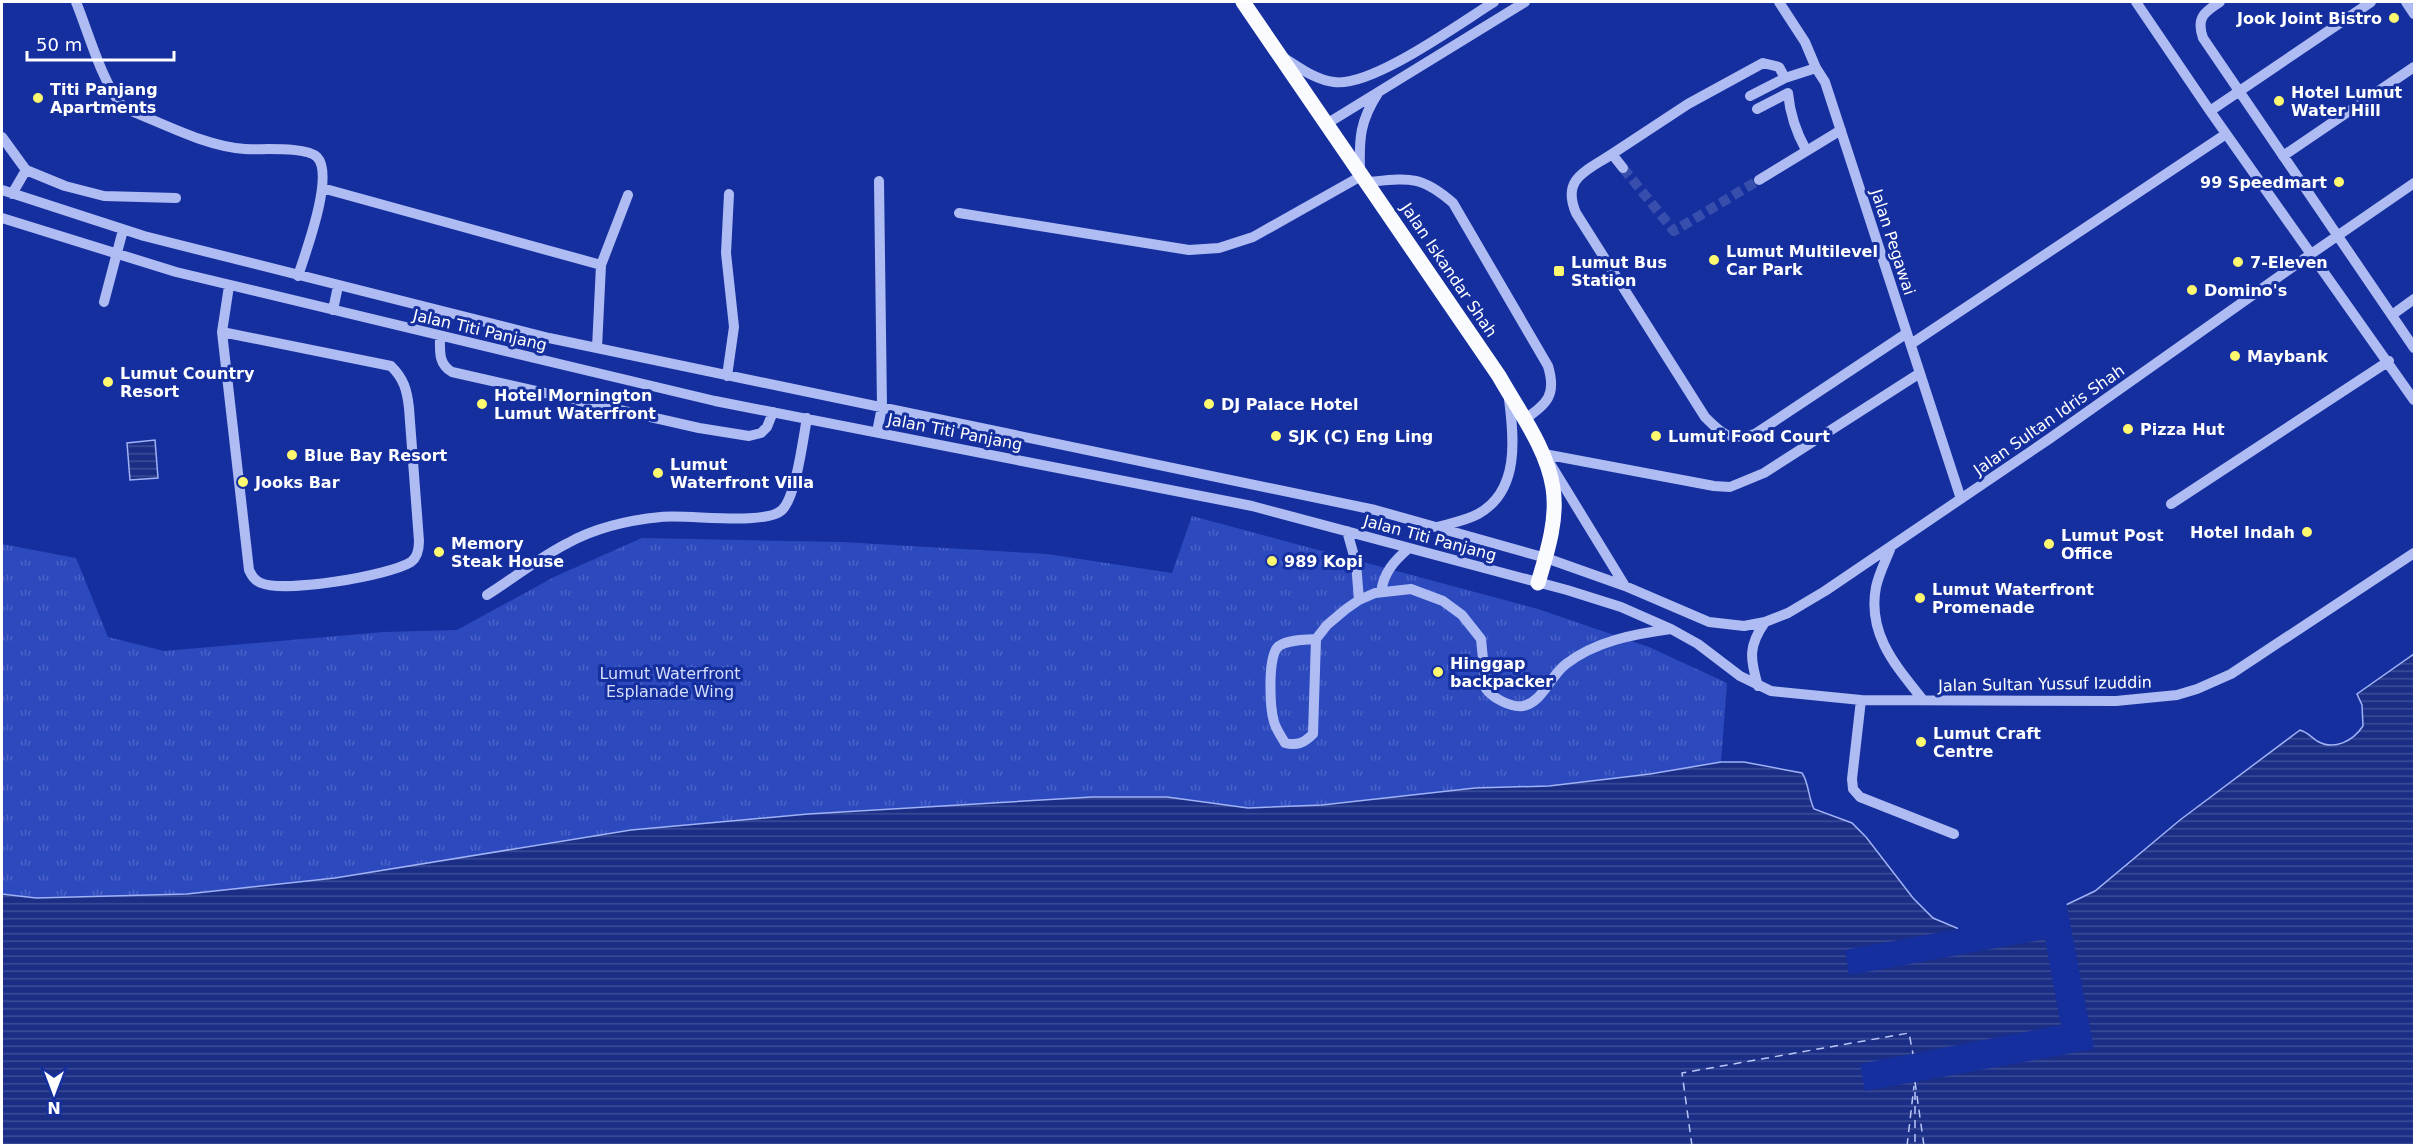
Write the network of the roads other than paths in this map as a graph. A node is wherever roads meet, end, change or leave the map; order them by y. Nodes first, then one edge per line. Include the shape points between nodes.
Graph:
1 (76, 2) edge
2 (1243, 2) edge
3 (1494, 2) edge
4 (1525, 2) edge
5 (1779, 2) edge
6 (2136, 2) edge
7 (2220, 2) edge
8 (2371, 2) edge
9 (2406, 2) edge
10 (2415, 14) edge
11 (1283, 58) junction
12 (2415, 67) edge
13 (1816, 68) junction
14 (1785, 78) junction
15 (1380, 91) junction
16 (2240, 92) junction
17 (1750, 96) dead end
18 (1756, 109) dead end
19 (2210, 111) junction
20 (1328, 123) junction
21 (1841, 130) junction
22 (2226, 134) junction
23 (2, 137) edge
24 (1806, 150) junction
25 (1612, 154) junction
26 (2283, 156) junction
27 (1623, 168) tunnel mouth
28 (26, 170) junction
29 (1364, 175) junction
30 (1759, 180) tunnel mouth
31 (879, 181) dead end
32 (2415, 183) edge
33 (322, 188) junction
34 (7, 192) edge
35 (729, 194) dead end
36 (628, 195) dead end
37 (176, 198) dead end
38 (959, 213) dead end
39 (2, 218) edge
40 (123, 230) junction
41 (2338, 236) junction
42 (116, 254) junction
43 (2311, 254) junction
44 (601, 265) junction
45 (298, 276) junction
46 (229, 286) junction
47 (339, 286) junction
48 (2415, 299) edge
49 (104, 302) dead end
50 (333, 310) junction
51 (2392, 315) junction
52 (222, 332) junction
53 (440, 336) junction
54 (1909, 339) junction
55 (597, 348) junction
56 (2415, 348) edge
57 (2389, 362) junction
58 (1920, 373) junction
59 (727, 376) junction
60 (1508, 393) junction
61 (2414, 398) edge
62 (882, 407) junction
63 (773, 412) junction
64 (807, 418) junction
65 (1524, 420) junction
66 (877, 432) junction
67 (1533, 436) junction
68 (1544, 454) junction
69 (1961, 499) junction
70 (2170, 504) dead end
71 (1437, 527) junction
72 (1347, 531) junction
73 (1891, 546) junction
74 (1409, 548) junction
75 (2415, 553) edge
76 (1546, 558) junction
77 (1538, 582) junction
78 (1625, 586) junction
79 (1381, 592) junction
80 (487, 595) dead end
81 (1359, 600) junction
82 (1682, 611) joint
83 (1765, 622) junction
84 (1671, 629) junction
85 (1316, 639) junction
86 (1758, 686) junction
87 (1861, 700) junction
88 (1887, 700) joint
89 (1923, 700) junction
90 (1954, 834) dead end

1 - 33 street via 109,85 124,108 232,148 309,152 321,163
2 - 11 main road, Jalan Iskandar Shah
3 - 11 street via 1358,80 1321,80
4 - 15 street
5 - 13 street, Jalan Pegawai via 1805,42
6 - 19 street
7 - 16 street via 2201,18 2199,28
8 - 16 street
9 - 10 street
11 - 20 main road, Jalan Iskandar Shah
12 - 26 street
13 - 14 street
13 - 21 street, Jalan Pegawai via 1825,82
14 - 17 street
14 - 25 street via 1779,67 1763,63 1688,104
15 - 20 street
15 - 29 street via 1361,128
16 - 19 street
16 - 26 street
18 - 24 street via 1788,93 1797,135
19 - 22 street
20 - 29 main road, Jalan Iskandar Shah
21 - 24 street
21 - 54 street, Jalan Pegawai
22 - 43 street
22 - 54 street
23 - 28 street
24 - 30 street
25 - 27 street
25 - 54 street via 1578,178 1570,189 1570,200 1705,417 1719,431 1730,437 1755,434
26 - 41 street
28 - 34 street
28 - 37 street via 88,193
29 - 38 street via 1253,237 1219,248 1189,250
29 - 60 main road, Jalan Iskandar Shah
29 - 65 street via 1418,180 1454,203 1548,366 1553,382 1550,395 1545,405
31 - 62 street
32 - 41 street, Jalan Sultan Idris Shah
33 - 44 street
33 - 45 street
34 - 40 street, Jalan Titi Panjang
35 - 59 street via 726,253 734,327
36 - 44 street
39 - 42 street, Jalan Titi Panjang
40 - 42 street
40 - 45 street, Jalan Titi Panjang
41 - 43 street, Jalan Sultan Idris Shah
41 - 51 street
42 - 46 street, Jalan Titi Panjang
42 - 49 street
43 - 57 street
43 - 69 street, Jalan Sultan Idris Shah
44 - 55 street
45 - 47 street, Jalan Titi Panjang
46 - 50 street, Jalan Titi Panjang
46 - 52 street
47 - 50 street
47 - 55 street, Jalan Titi Panjang
48 - 51 street
50 - 53 street, Jalan Titi Panjang
51 - 56 street
52 - 52 street via 391,366 400,375 409,408 418,530 418,552 413,561 333,582 273,586 253,579
53 - 63 street, Jalan Titi Panjang
53 - 63 street via 444,367 463,375 749,436 767,427
54 - 58 street, Jalan Pegawai
55 - 59 street, Jalan Titi Panjang
57 - 61 street
57 - 70 street
58 - 68 street via 1764,473 1730,487
58 - 69 street, Jalan Pegawai
59 - 62 street, Jalan Titi Panjang
60 - 65 main road, Jalan Iskandar Shah
60 - 71 street via 1514,442 1503,488 1481,512
62 - 66 street
62 - 71 street, Jalan Titi Panjang via 1259,484
63 - 64 street, Jalan Titi Panjang
64 - 66 street, Jalan Titi Panjang
64 - 80 street via 791,497 772,517 659,517 620,524 569,542
65 - 67 main road, Jalan Iskandar Shah
66 - 72 street, Jalan Titi Panjang via 1252,506
67 - 68 street
67 - 76 main road, Jalan Iskandar Shah via 1554,489
68 - 78 street
69 - 73 street, Jalan Sultan Idris Shah
71 - 76 street, Jalan Titi Panjang
72 - 74 street, Jalan Titi Panjang
72 - 81 street via 1356,563
73 - 83 street, Jalan Sultan Idris Shah via 1788,614
73 - 89 street via 1876,587 1878,631 1892,661
74 - 77 street, Jalan Titi Panjang
74 - 79 street via 1389,568
75 - 89 street, Jalan Sultan Yussuf Izuddin via 2250,663 2197,689 2157,698 2116,700
76 - 77 main road, Jalan Iskandar Shah
76 - 78 street, Jalan Titi Panjang
77 - 84 street, Jalan Titi Panjang via 1621,607
78 - 82 street, Jalan Titi Panjang
79 - 81 street
79 - 84 street via 1411,589 1443,601 1462,615 1481,639 1486,689 1500,700 1521,706 1540,697 1563,666 1579,655 1639,633
81 - 85 street via 1326,625
82 - 83 street, Jalan Sultan Idris Shah via 1727,626
83 - 86 street via 1751,653
84 - 86 street, Jalan Titi Panjang
85 - 85 street via 1313,734 1305,742 1285,742 1273,721 1272,655 1277,646 1286,642
86 - 87 street, Jalan Titi Panjang via 1792,694
87 - 88 street, Jalan Titi Panjang
87 - 90 street via 1853,789 1860,797
88 - 89 street, Jalan Sultan Yussuf Izuddin

